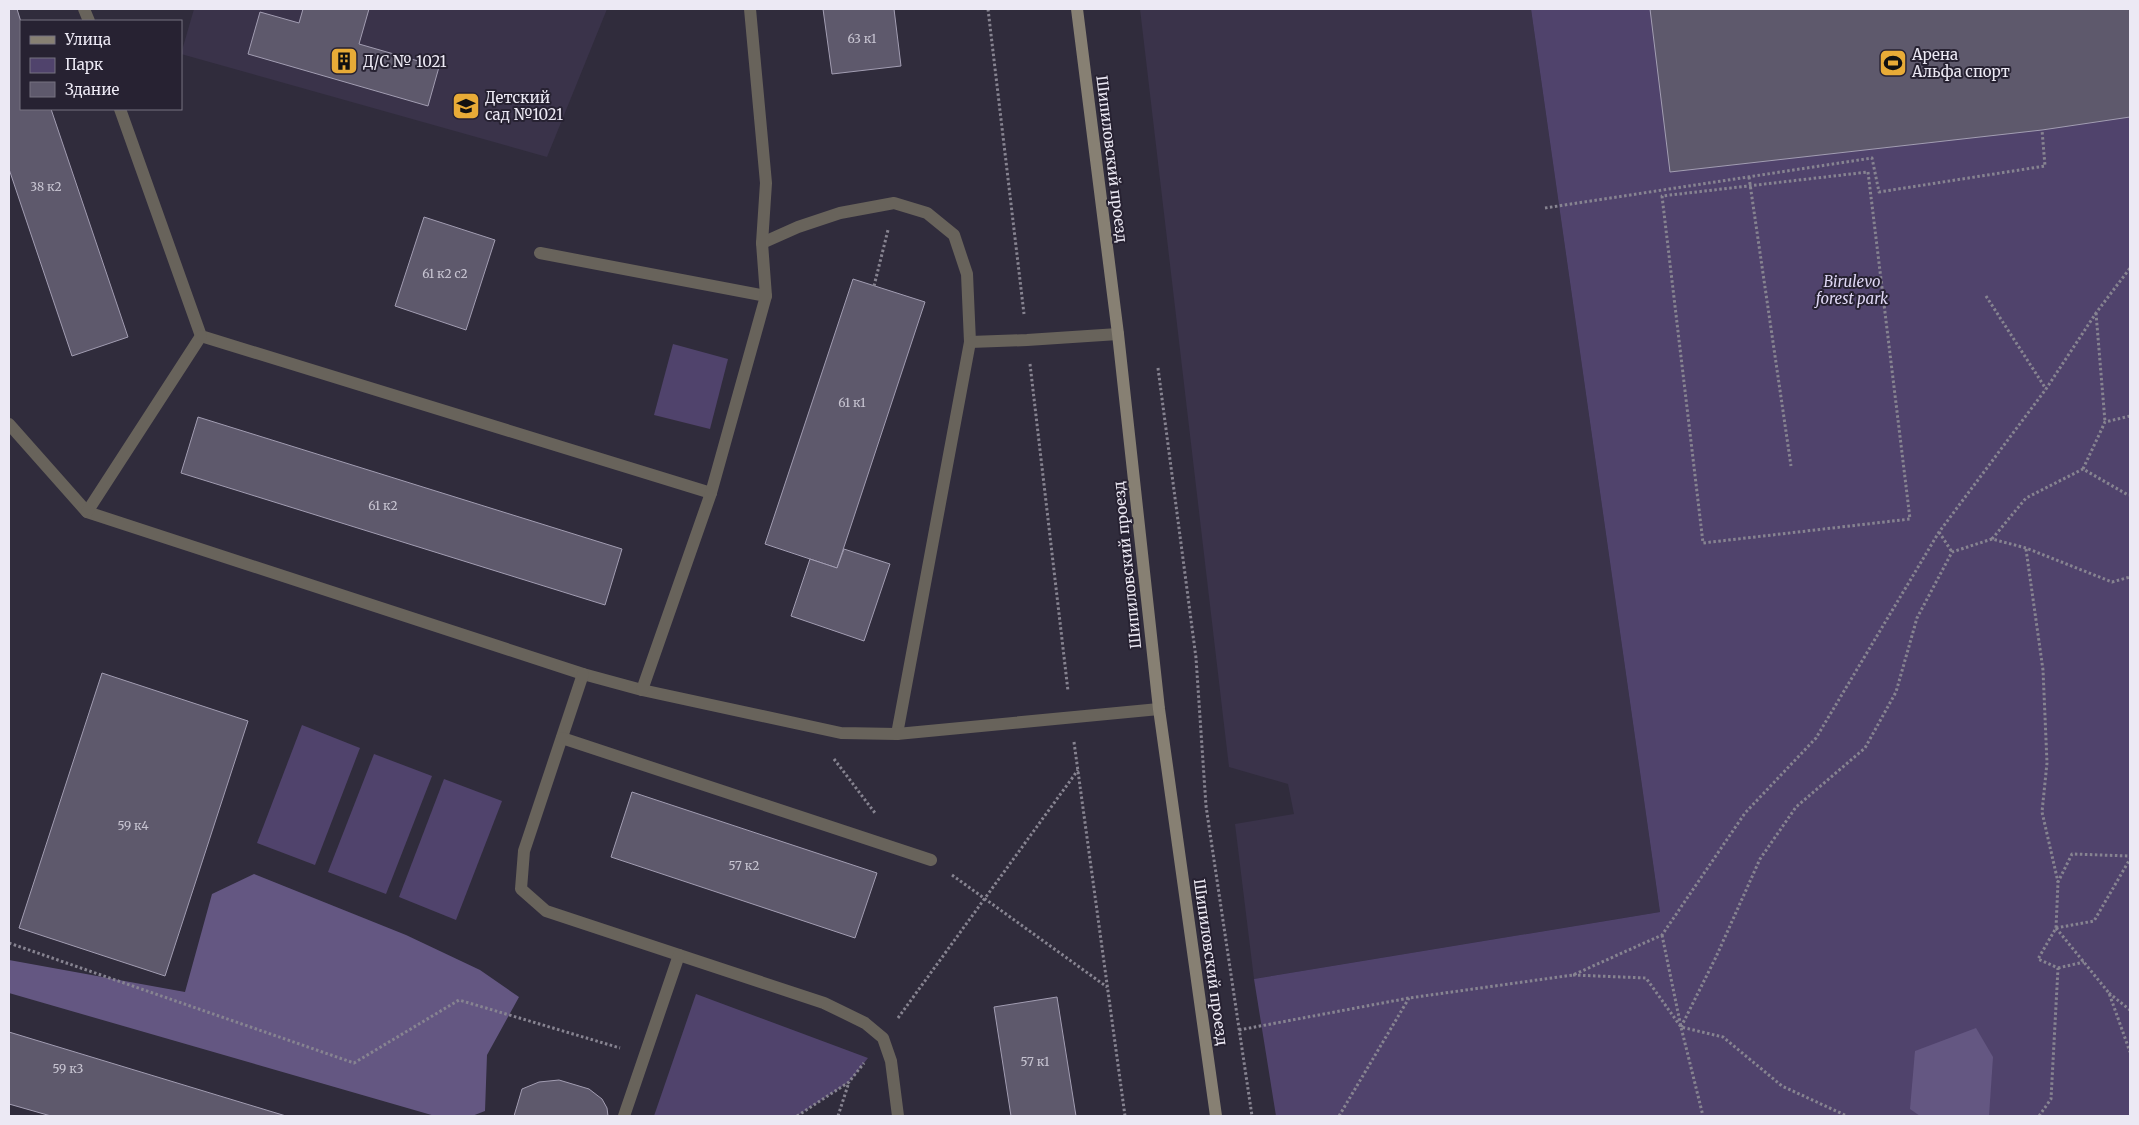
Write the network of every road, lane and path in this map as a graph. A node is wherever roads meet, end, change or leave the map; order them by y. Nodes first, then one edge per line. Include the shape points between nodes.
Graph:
1 (750, 9) edge
2 (988, 9) edge
3 (1077, 9) edge
4 (120, 110) edge
5 (2042, 130) dead end
6 (1749, 176) junction
7 (1750, 186) junction
8 (894, 203) junction
9 (1546, 208) dead end
10 (762, 243) junction
11 (540, 253) dead end
12 (2130, 268) edge
13 (874, 286) dead end
14 (766, 296) junction
15 (1986, 296) dead end
16 (2096, 313) junction
17 (1118, 334) junction
18 (201, 336) junction
19 (1027, 340) junction
20 (970, 342) junction
21 (1158, 368) dead end
22 (2046, 389) junction
23 (2130, 416) edge
24 (2104, 422) junction
25 (9, 424) edge
26 (1791, 466) dead end
27 (2083, 469) junction
28 (711, 493) junction
29 (2129, 496) edge
30 (88, 512) junction
31 (1939, 532) junction
32 (1992, 538) junction
33 (2026, 548) junction
34 (1952, 552) junction
35 (2130, 577) edge
36 (583, 674) junction
37 (642, 690) junction
38 (1159, 709) junction
39 (1071, 718) junction
40 (809, 726) junction
41 (897, 734) junction
42 (562, 738) junction
43 (1078, 770) junction
44 (904, 852) junction
45 (2130, 858) edge
46 (931, 860) joint
47 (2058, 882) junction
48 (986, 898) junction
49 (2056, 928) junction
50 (1662, 935) junction
51 (9, 943) edge
52 (679, 955) junction
53 (2084, 962) junction
54 (2058, 968) junction
55 (1573, 975) junction
56 (1107, 987) junction
57 (2109, 993) junction
58 (1409, 998) junction
59 (2130, 1010) edge
60 (1681, 1028) junction
61 (1239, 1030) junction
62 (2130, 1052) edge
63 (644, 1055) junction
64 (849, 1082) dead end
65 (624, 1116) edge
66 (838, 1116) edge
67 (898, 1116) edge
68 (1125, 1116) edge
69 (1216, 1116) edge
70 (1252, 1116) edge
71 (1339, 1116) edge
72 (1703, 1116) edge
73 (1847, 1116) edge
74 (2039, 1116) edge

1 - 10 lane via 766,183
2 - 19 path
3 - 17 main road, Шипиловский проезд
4 - 18 lane
5 - 6 path via 2045,166 2003,173 1879,192 1872,158
6 - 7 path
6 - 9 path
7 - 7 path via 1868,172 1910,519 1703,543 1662,196
7 - 26 path
8 - 10 lane via 840,213
8 - 13 path
8 - 20 lane via 927,213 954,236 967,274
10 - 14 lane
11 - 14 lane
12 - 16 path
14 - 28 lane
15 - 22 path
16 - 22 path
16 - 24 path
17 - 19 lane
17 - 38 main road, Шипиловский проезд
18 - 28 lane
18 - 30 lane
19 - 20 lane
19 - 39 path
20 - 41 lane
21 - 61 path via 1196,658 1206,806
22 - 31 path
23 - 24 path
24 - 27 path
25 - 30 lane
27 - 29 path
27 - 32 path via 2026,498
28 - 37 lane
30 - 36 lane
31 - 34 path
31 - 50 path via 1816,738 1745,813
32 - 33 path
32 - 34 path
33 - 35 path via 2112,582
33 - 47 path via 2043,670 2047,763 2042,812
34 - 60 path via 1917,618 1896,692 1865,748 1796,807 1760,860
36 - 37 lane
36 - 42 lane
37 - 40 lane
38 - 39 lane
38 - 69 main road, Шипиловский проезд
39 - 41 lane
39 - 43 path
40 - 41 lane via 841,733
40 - 44 path
42 - 44 lane
42 - 52 lane via 524,850 521,889 546,911
43 - 48 path
43 - 56 path
44 - 46 lane
45 - 47 path via 2072,854
45 - 49 path via 2094,921
46 - 48 path
47 - 49 path
48 - 56 path
49 - 53 path
49 - 54 path via 2038,959
50 - 55 path
50 - 60 path
51 - 63 path via 354,1063 460,1000
52 - 63 lane
52 - 67 lane via 824,1003 865,1022 883,1038 890,1060
53 - 54 path
53 - 57 path
54 - 74 path via 2051,1099
55 - 58 path
55 - 60 path via 1646,978
56 - 68 path
57 - 59 path
57 - 62 path
58 - 61 path
58 - 71 path
60 - 72 path
60 - 73 path via 1723,1037 1782,1086
61 - 70 path
63 - 65 lane
64 - 66 path

